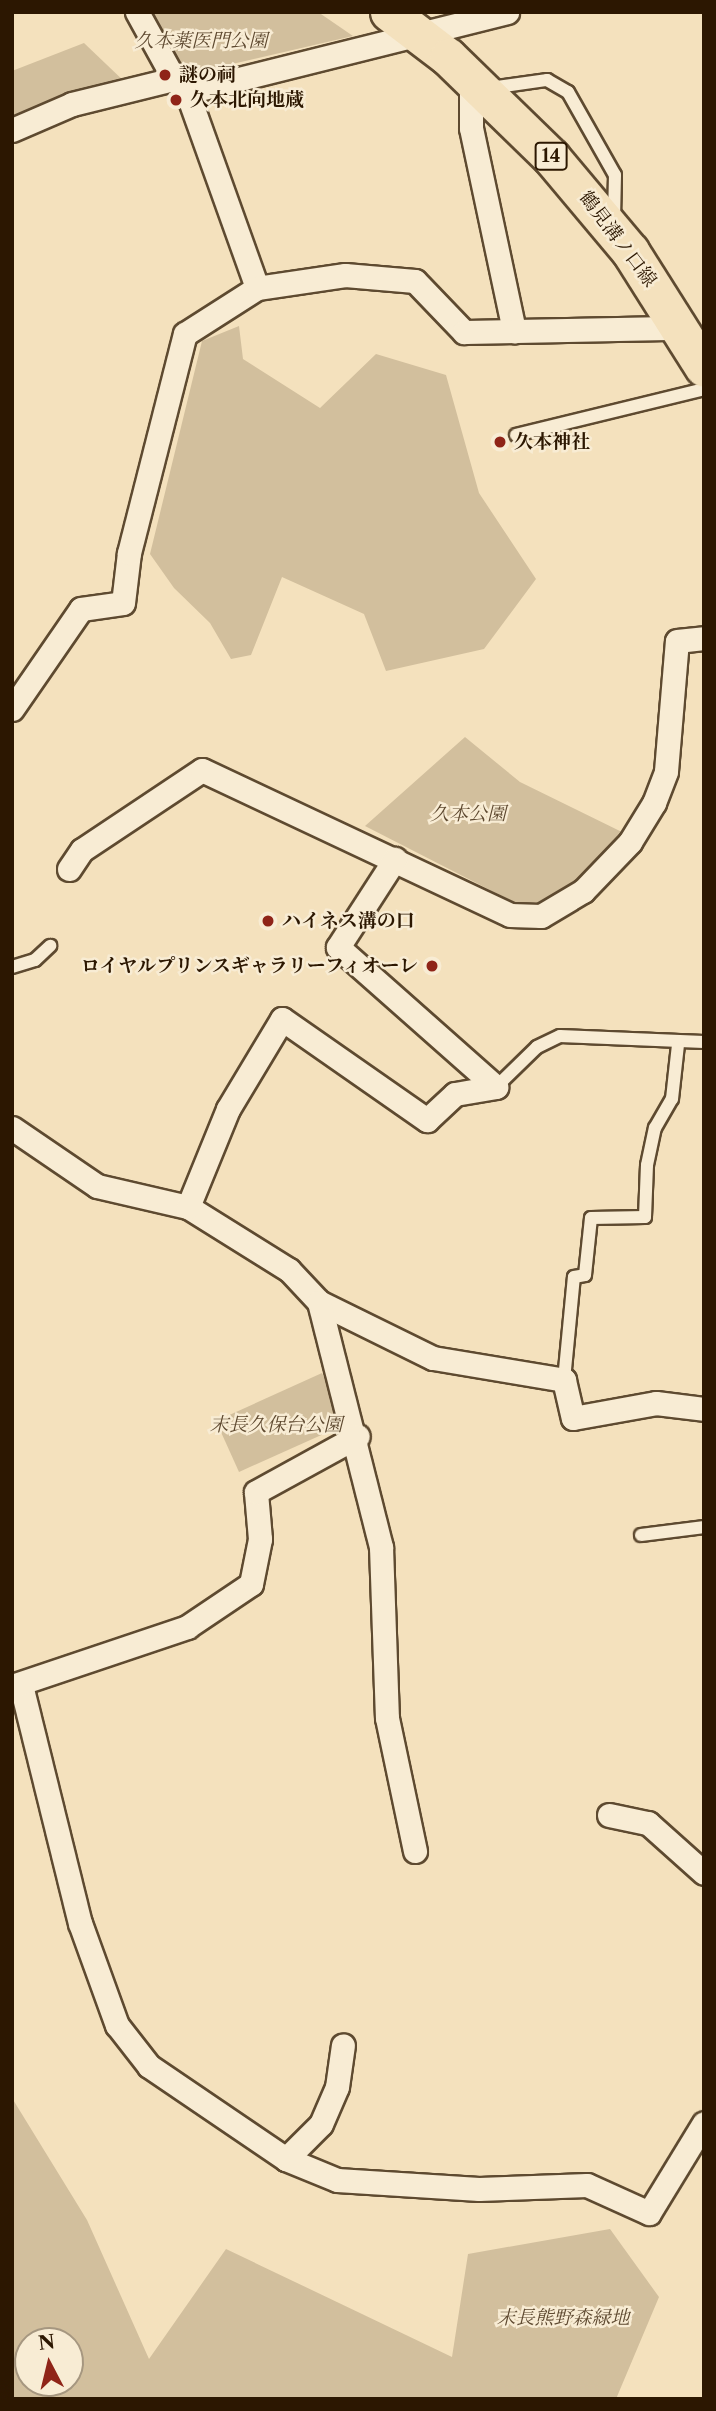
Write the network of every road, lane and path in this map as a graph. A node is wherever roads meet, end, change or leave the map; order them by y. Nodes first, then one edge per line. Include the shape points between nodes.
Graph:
1 (137, 12) edge
2 (507, 12) edge
3 (402, 22) edge
4 (477, 84) junction
5 (181, 86) junction
6 (12, 130) edge
7 (613, 229) junction
8 (257, 288) junction
9 (682, 328) junction
10 (514, 331) junction
11 (704, 368) edge
12 (704, 389) edge
13 (516, 435) dead end
14 (704, 638) edge
15 (12, 709) edge
16 (395, 859) junction
17 (69, 869) dead end
18 (50, 946) dead end
19 (12, 967) edge
20 (704, 1042) edge
21 (678, 1045) junction
22 (496, 1087) junction
23 (12, 1128) edge
24 (188, 1208) junction
25 (319, 1301) junction
26 (564, 1380) junction
27 (704, 1409) edge
28 (358, 1436) junction
29 (704, 1527) edge
30 (641, 1535) dead end
31 (17, 1686) edge
32 (609, 1815) dead end
33 (415, 1851) dead end
34 (704, 1873) edge
35 (343, 2045) dead end
36 (704, 2123) edge
37 (286, 2159) junction

1 - 5 street
2 - 3 street
3 - 4 main road, 鶴見溝ノ口線 / 14
3 - 5 street
4 - 7 main road, 鶴見溝ノ口線 / 14
4 - 7 lane via 547,80 568,92 615,175
4 - 10 street via 471,128
5 - 6 street via 72,104
5 - 8 street
7 - 9 main road, 鶴見溝ノ口線 / 14
8 - 10 street via 345,275 415,281 464,332
8 - 15 street via 185,334 129,553 123,603 81,609
9 - 10 street
9 - 11 main road, 鶴見溝ノ口線 / 14
12 - 13 lane
14 - 16 street via 677,641 666,771 654,803 630,842 566,906 541,916 510,915
16 - 17 street via 202,769 82,850
16 - 22 street via 338,947
18 - 19 lane via 36,960
20 - 21 lane
21 - 22 lane via 560,1036 537,1047
21 - 26 lane via 672,1099 655,1128 647,1165 645,1217 591,1218 585,1275 574,1277
22 - 24 street via 455,1094 427,1119 282,1019 228,1109
23 - 24 street via 97,1186
24 - 25 street via 289,1270
25 - 26 street via 433,1358
25 - 28 street
26 - 27 street via 573,1418 656,1403
28 - 31 street via 257,1492 260,1539 251,1584 187,1627
28 - 33 street via 381,1547 387,1718
29 - 30 lane
31 - 37 street via 80,1923 117,2025 149,2066
32 - 34 street via 648,1823
35 - 37 street via 337,2087 321,2124
36 - 37 street via 649,2213 587,2185 479,2189 337,2180

